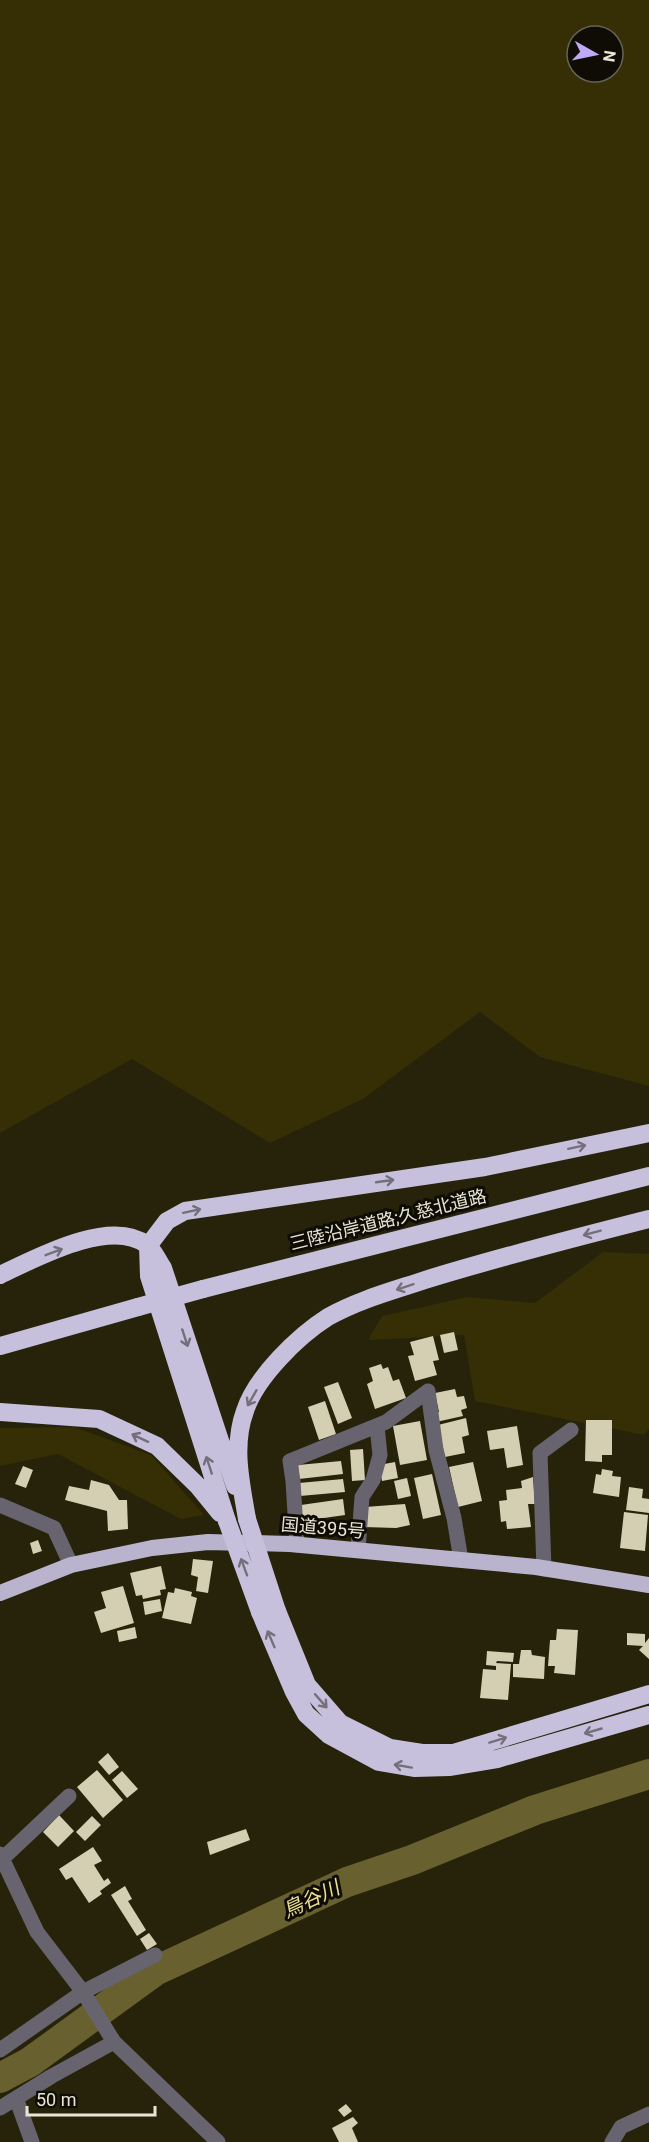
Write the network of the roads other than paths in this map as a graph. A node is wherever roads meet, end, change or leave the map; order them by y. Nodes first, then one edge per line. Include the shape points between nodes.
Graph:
1 (649, 1133) edge
2 (649, 1176) edge
3 (649, 1219) edge
4 (148, 1246) junction
5 (0, 1275) edge
6 (0, 1346) edge
7 (0, 1412) edge
8 (377, 1426) junction
9 (571, 1430) dead end
10 (0, 1505) edge
11 (247, 1519) junction
12 (227, 1521) junction
13 (297, 1545) junction
14 (358, 1550) junction
15 (461, 1560) junction
16 (71, 1565) junction
17 (544, 1569) junction
18 (649, 1585) edge
19 (0, 1593) edge
20 (269, 1612) junction
21 (649, 1694) edge
22 (649, 1715) edge
23 (69, 1796) dead end
24 (1, 1857) edge
25 (155, 1955) dead end
26 (86, 1996) junction
27 (112, 2037) junction
28 (0, 2050) edge
29 (16, 2098) junction
30 (0, 2109) edge
31 (649, 2114) edge
32 (33, 2142) edge
33 (218, 2142) edge
34 (612, 2142) edge

4 -> 1 highway via 167,1221 185,1211 484,1167
2 - 6 highway, 三陸沿岸道路;久慈北道路, bridge via 203,1289
3 -> 11 highway via 457,1270 361,1301 327,1318 294,1342 265,1374 245,1410 237,1452
5 -> 4 highway via 104,1235 128,1235
4 -> 11 highway via 163,1268
12 -> 4 highway via 149,1276
12 -> 7 highway via 157,1446 99,1419
8 - 13 street via 290,1461
8 - 14 street via 380,1455 373,1480 362,1497
8 - 15 street via 428,1391 436,1450
9 - 17 street via 540,1453
10 - 16 street via 54,1528
11 - 20 highway, bridge
20 -> 12 highway, bridge
13 - 14 highway, 国道395号
13 - 16 highway, 国道395号 via 208,1542 152,1548
14 - 15 highway, 国道395号
15 - 17 highway, 国道395号
16 - 19 highway, 国道395号
17 - 18 highway, 国道395号
20 -> 21 highway via 307,1685 340,1723 390,1748 453,1753
22 -> 20 highway via 497,1759 414,1768 379,1762 329,1735 306,1714 294,1692
23 - 24 street
24 - 26 street via 37,1932
25 - 26 street
26 - 27 street
26 - 28 street
27 - 29 street
27 - 33 street
29 - 30 street
29 - 32 street
31 - 34 street via 621,2127

